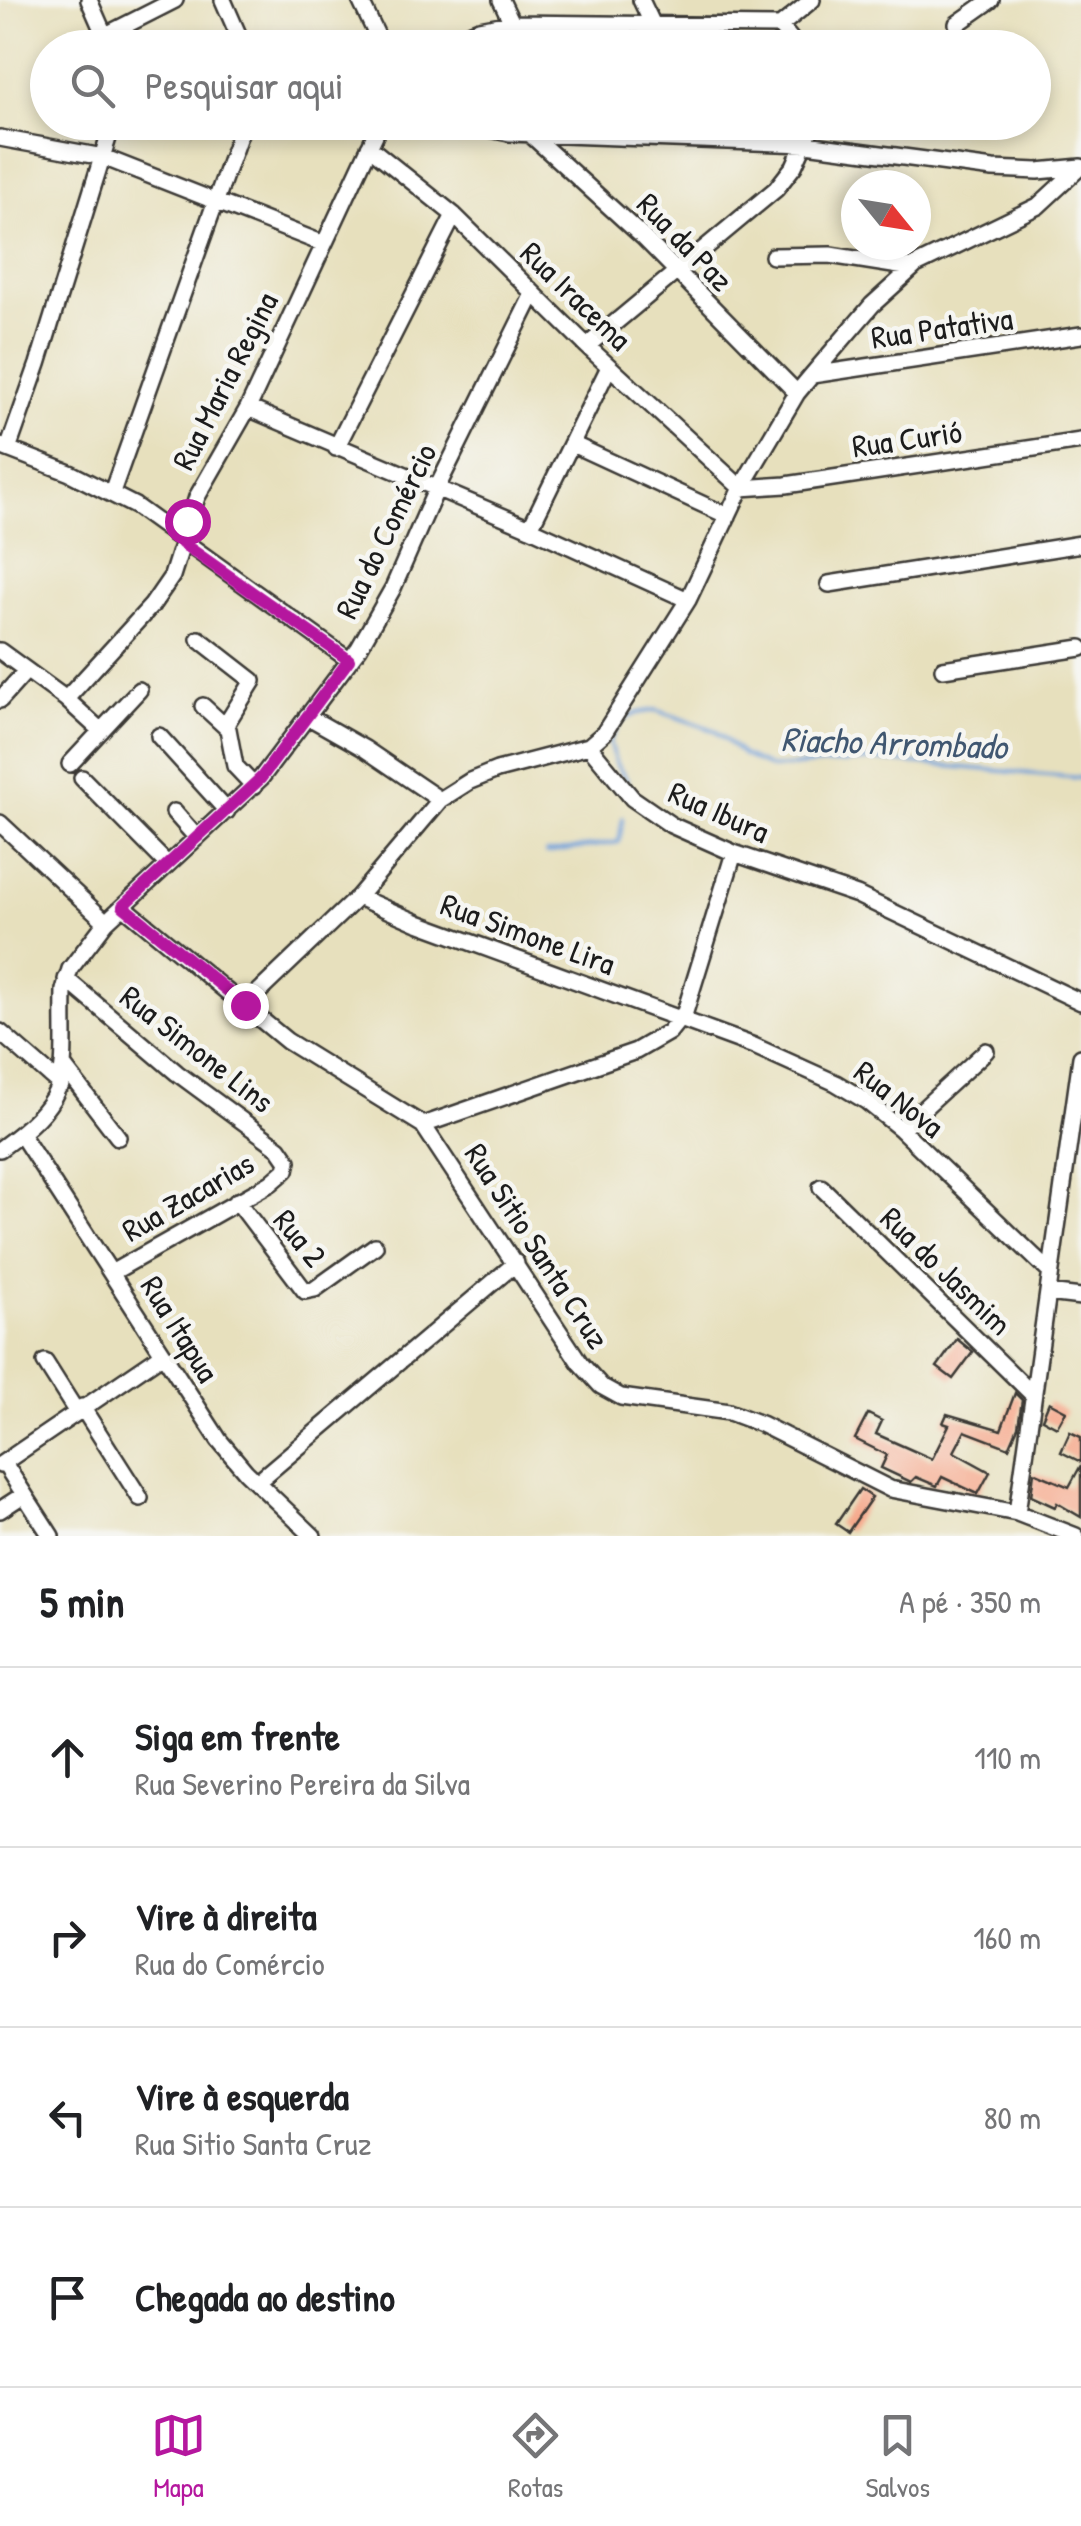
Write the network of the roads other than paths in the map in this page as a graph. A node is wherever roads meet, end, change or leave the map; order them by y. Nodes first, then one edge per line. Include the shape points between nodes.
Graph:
1 (89, 0) edge
2 (175, 0) edge
3 (223, 0) edge
4 (360, 0) edge
5 (501, 0) edge
6 (641, 0) edge
7 (812, 0) edge
8 (992, 0) edge
9 (512, 23) junction
10 (652, 23) junction
11 (957, 24) dead end
12 (780, 26) junction
13 (103, 30) edge
14 (126, 30) edge
15 (236, 30) edge
16 (374, 30) edge
17 (476, 30) edge
18 (783, 30) edge
19 (0, 138) edge
20 (108, 140) edge
21 (238, 140) edge
22 (372, 140) edge
23 (537, 140) edge
24 (723, 140) edge
25 (807, 140) edge
26 (806, 144) junction
27 (369, 146) junction
28 (103, 157) junction
29 (1080, 168) edge
30 (216, 200) junction
31 (454, 215) junction
32 (324, 244) junction
33 (773, 256) dead end
34 (912, 268) junction
35 (674, 271) junction
36 (533, 294) junction
37 (1081, 335) edge
38 (587, 346) junction
39 (610, 368) junction
40 (812, 375) junction
41 (797, 393) junction
42 (248, 408) junction
43 (1081, 440) edge
44 (572, 444) junction
45 (4, 448) edge
46 (336, 448) junction
47 (741, 488) junction
48 (436, 490) junction
49 (112, 492) junction
50 (728, 516) junction
51 (530, 528) junction
52 (182, 543) junction
53 (1081, 544) edge
54 (829, 584) dead end
55 (688, 600) junction
56 (199, 640) dead end
57 (1081, 648) edge
58 (0, 651) edge
59 (349, 660) junction
60 (942, 669) dead end
61 (26, 671) junction
62 (139, 690) dead end
63 (66, 699) junction
64 (0, 700) edge
65 (203, 706) dead end
66 (307, 716) junction
67 (225, 726) junction
68 (101, 731) junction
69 (159, 736) dead end
70 (589, 746) junction
71 (70, 764) dead end
72 (82, 778) dead end
73 (254, 786) junction
74 (440, 800) junction
75 (227, 810) junction
76 (174, 812) dead end
77 (0, 823) edge
78 (196, 838) junction
79 (734, 853) junction
80 (167, 864) junction
81 (358, 898) junction
82 (123, 906) junction
83 (106, 922) junction
84 (66, 979) junction
85 (1081, 1002) edge
86 (245, 1005) junction
87 (681, 1021) junction
88 (0, 1032) edge
89 (986, 1051) dead end
90 (1081, 1056) edge
91 (65, 1068) junction
92 (61, 1085) junction
93 (423, 1125) junction
94 (901, 1130) junction
95 (21, 1134) junction
96 (118, 1137) dead end
97 (0, 1149) edge
98 (288, 1166) joint
99 (821, 1187) dead end
100 (238, 1202) junction
101 (375, 1246) dead end
102 (516, 1263) junction
103 (113, 1272) junction
104 (1050, 1272) junction
105 (1048, 1293) junction
106 (1081, 1297) edge
107 (162, 1354) junction
108 (45, 1362) dead end
109 (1032, 1394) junction
110 (79, 1409) junction
111 (2, 1464) edge
112 (257, 1482) junction
113 (23, 1495) junction
114 (140, 1498) dead end
115 (0, 1510) edge
116 (1017, 1513) junction
117 (51, 1536) edge
118 (313, 1536) edge
119 (1076, 1536) edge

1 - 13 street
2 - 14 street
3 - 15 street
4 - 16 street
5 - 9 street
6 - 10 street
7 - 12 street
8 - 11 street
9 - 10 street
9 - 17 street
10 - 12 street
12 - 18 street
19 - 28 street
20 - 28 street
21 - 30 street
22 - 27 street, Rua Maria Regina
23 - 35 street, Rua da Paz
24 - 26 street
25 - 26 street
26 - 29 street via 993,169
26 - 35 street via 776,190
27 - 31 street, Rua Iracema
27 - 32 street, Rua Maria Regina
28 - 30 street
28 - 45 street
29 - 34 street via 1038,206
30 - 32 street
30 - 49 street
31 - 36 street, Rua Iracema
31 - 46 street
32 - 42 street, Rua Maria Regina
33 - 34 street via 830,255
34 - 40 street
35 - 38 street
35 - 41 street, Rua da Paz
36 - 38 street, Rua Iracema
36 - 48 street, Rua do Comércio
37 - 40 street, Rua Patativa
38 - 39 street, Rua Iracema
39 - 44 street
39 - 47 street, Rua Iracema
40 - 41 street
41 - 47 street
42 - 46 street
42 - 52 street, Rua Maria Regina via 197,496
43 - 47 street, Rua Curió
44 - 50 street
44 - 51 street
45 - 49 street
46 - 48 street
47 - 50 street
48 - 51 street
48 - 59 street, Rua do Comércio via 386,602
49 - 52 street
50 - 55 street
51 - 55 street
52 - 59 street
52 - 63 street, Rua Maria Regina via 163,590
53 - 54 street
55 - 70 street
56 - 67 street via 253,681
57 - 60 street
58 - 61 street
59 - 66 street, Rua do Comércio
61 - 63 street
61 - 64 street
62 - 68 street
63 - 68 street
65 - 67 street
66 - 73 street, Rua do Comércio
66 - 74 street
67 - 73 street via 234,766
68 - 71 street
69 - 75 street
70 - 74 street via 497,770
70 - 79 street, Rua Ibura via 641,806
72 - 80 street
73 - 75 street, Rua do Comércio
74 - 81 street
75 - 78 street, Rua do Comércio
76 - 78 street
77 - 83 street
78 - 80 street, Rua do Comércio
79 - 85 street, Rua Ibura via 872,902
79 - 87 street
80 - 82 street, Rua do Comércio
81 - 86 street
81 - 87 street, Rua Simone Lira
82 - 83 street, Rua do Comércio
82 - 86 street, Rua Sitio Santa Cruz
83 - 84 street, Rua do Comércio
84 - 91 street
84 - 98 street, Rua Simone Lins via 279,1148
86 - 93 street, Rua Sitio Santa Cruz via 287,1042
87 - 93 street via 636,1051
87 - 94 street, Rua Nova via 836,1082
88 - 92 street
89 - 94 street
90 - 104 street
91 - 92 street
91 - 96 street
92 - 95 street
93 - 102 street, Rua Sitio Santa Cruz
94 - 104 street, Rua Nova
95 - 97 street
95 - 103 street, Rua Itapua
98 - 100 street, Rua Zacarias
99 - 109 street, Rua do Jasmim
100 - 101 street, Rua 2 via 306,1291
100 - 103 street, Rua Zacarias
102 - 112 street
102 - 116 street, Rua Sitio Santa Cruz via 580,1363 609,1392 730,1412 890,1489
103 - 107 street, Rua Itapua
104 - 105 street
105 - 106 street
105 - 109 street
107 - 110 street
107 - 112 street, Rua Itapua via 219,1440
108 - 110 street
109 - 116 street
110 - 111 street
110 - 114 street
111 - 113 street
112 - 118 street, Rua Itapua
113 - 115 street
113 - 117 street
116 - 119 street, Rua Sitio Santa Cruz

